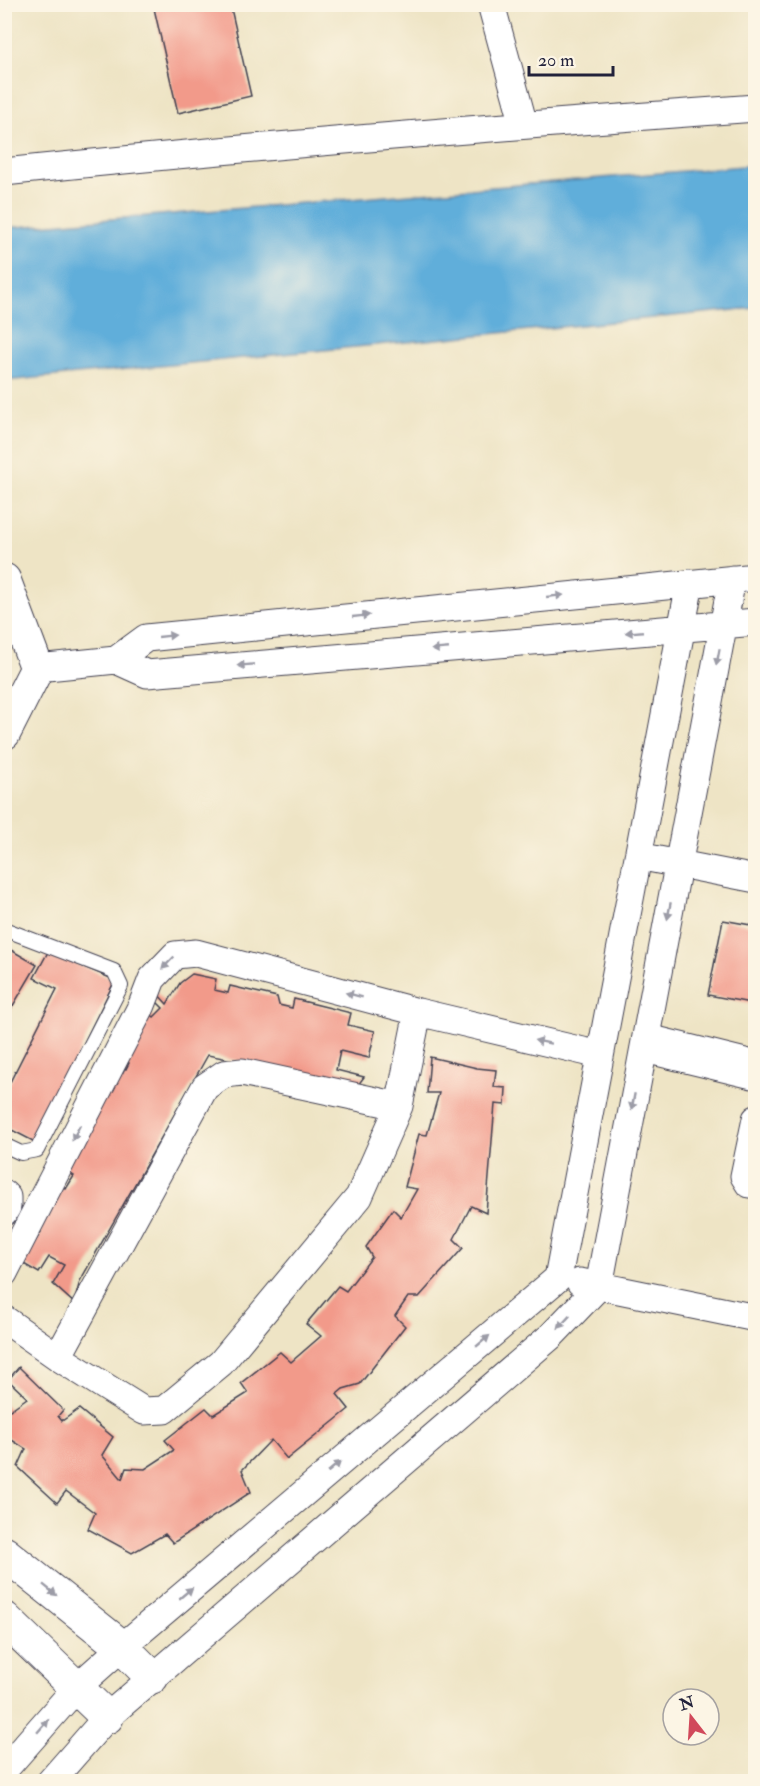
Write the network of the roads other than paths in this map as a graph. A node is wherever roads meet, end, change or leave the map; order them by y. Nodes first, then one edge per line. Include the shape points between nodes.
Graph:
1 (491, 4) edge
2 (756, 108) edge
3 (524, 124) junction
4 (4, 172) edge
5 (744, 578) edge
6 (4, 580) edge
7 (690, 583) junction
8 (756, 622) edge
9 (724, 625) junction
10 (681, 628) junction
11 (116, 660) junction
12 (37, 668) junction
13 (4, 734) edge
14 (638, 856) junction
15 (678, 864) junction
16 (756, 879) edge
17 (4, 929) edge
18 (417, 1012) junction
19 (645, 1040) junction
20 (600, 1055) junction
21 (756, 1058) edge
22 (756, 1076) edge
23 (399, 1106) junction
24 (756, 1119) edge
25 (4, 1145) edge
26 (756, 1185) edge
27 (4, 1194) edge
28 (4, 1212) edge
29 (4, 1273) edge
30 (558, 1278) junction
31 (598, 1286) junction
32 (756, 1318) edge
33 (4, 1319) edge
34 (58, 1357) junction
35 (4, 1553) edge
36 (4, 1618) edge
37 (122, 1647) junction
38 (152, 1677) junction
39 (77, 1687) junction
40 (107, 1716) junction
41 (4, 1770) edge
42 (50, 1782) edge

1 - 3 street
2 - 3 street
3 - 4 street
5 - 7 street
5 - 9 street
6 - 12 street
7 - 10 street
11 -> 7 street via 146,638
8 - 9 street
9 - 10 street
9 -> 15 street
10 -> 11 street via 147,674
10 - 14 street
11 - 12 street
12 - 13 street
14 - 15 street
14 - 20 street
15 - 16 street
15 -> 19 street
17 - 25 lane via 114,971 121,986 37,1150 21,1153
20 -> 18 street
18 - 23 street
18 -> 29 street via 196,953 175,955 152,979
19 - 21 lane
19 - 22 street
19 -> 31 street
20 - 30 street
23 - 34 street via 242,1072 224,1074 205,1087
23 - 34 street via 359,1197 221,1363 164,1410 144,1411
24 - 26 street via 744,1176 749,1184
27 - 28 street
30 - 31 street
37 -> 30 street
31 - 32 street
31 -> 38 street via 551,1336
33 - 34 street
35 -> 37 street
36 - 39 street
37 - 38 street
37 - 39 street
38 - 40 street
39 - 40 street
41 -> 39 street
40 - 42 street

